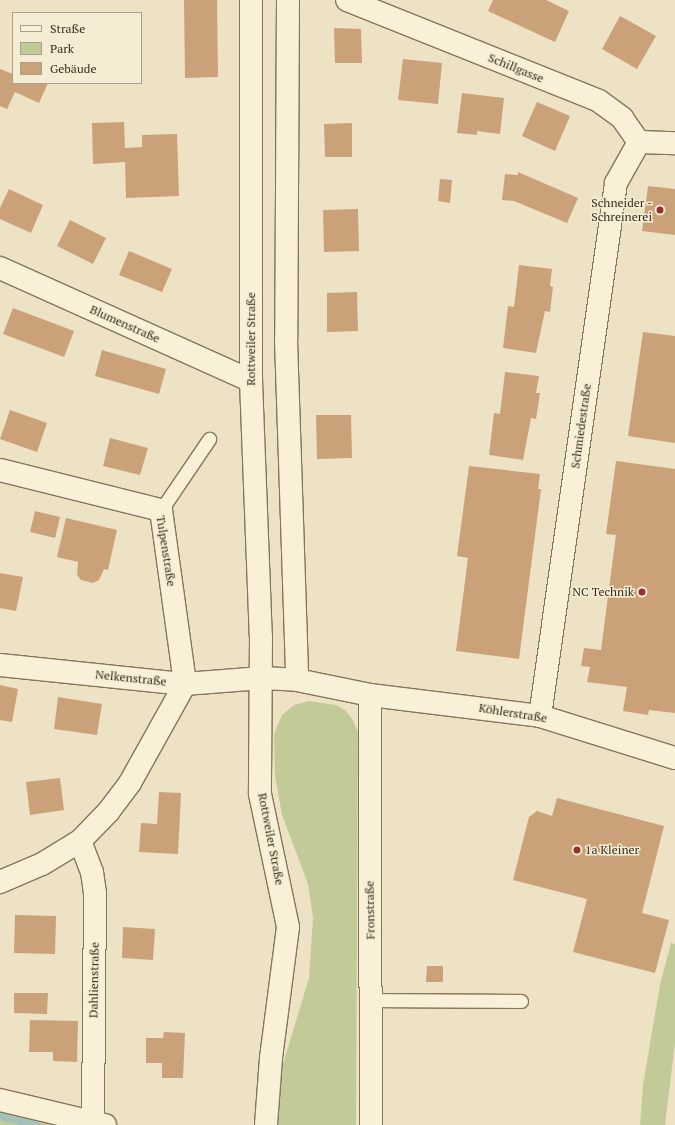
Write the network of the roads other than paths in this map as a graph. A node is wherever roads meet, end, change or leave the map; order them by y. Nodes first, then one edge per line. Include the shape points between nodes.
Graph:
1 (251, 0) edge
2 (288, 0) edge
3 (347, 0) edge
4 (639, 142) junction
5 (675, 142) edge
6 (0, 268) edge
7 (251, 381) junction
8 (209, 439) dead end
9 (0, 470) edge
10 (161, 510) junction
11 (0, 665) edge
12 (262, 678) junction
13 (297, 680) junction
14 (185, 684) junction
15 (370, 695) junction
16 (540, 716) junction
17 (675, 758) edge
18 (80, 841) junction
19 (0, 882) edge
20 (372, 1000) junction
21 (520, 1001) dead end
22 (0, 1100) edge
23 (99, 1124) edge
24 (266, 1125) edge
25 (370, 1125) edge

1 - 7 street, Rottweiler Straße
2 - 13 street via 286,340
3 - 4 street, Schillgasse via 599,101 622,118
4 - 5 street
4 - 16 street, Schmiedestraße via 616,183
6 - 7 street, Blumenstraße
7 - 12 street, Rottweiler Straße
8 - 10 lane
9 - 10 street, Tulpenstraße
10 - 14 street, Tulpenstraße
11 - 14 street, Nelkenstraße
12 - 13 street
12 - 14 street, Nelkenstraße
12 - 24 street, Rottweiler Straße via 260,794 288,927 271,1058
13 - 15 street
14 - 18 street via 130,783 109,811
15 - 16 street, Köhlerstraße
15 - 20 street, Fronstraße via 368,860
16 - 17 street, Köhlerstraße
18 - 19 street via 42,864
18 - 23 street, Dahlienstraße via 92,872 95,893
20 - 21 lane
20 - 25 street, Fronstraße
22 - 23 street

